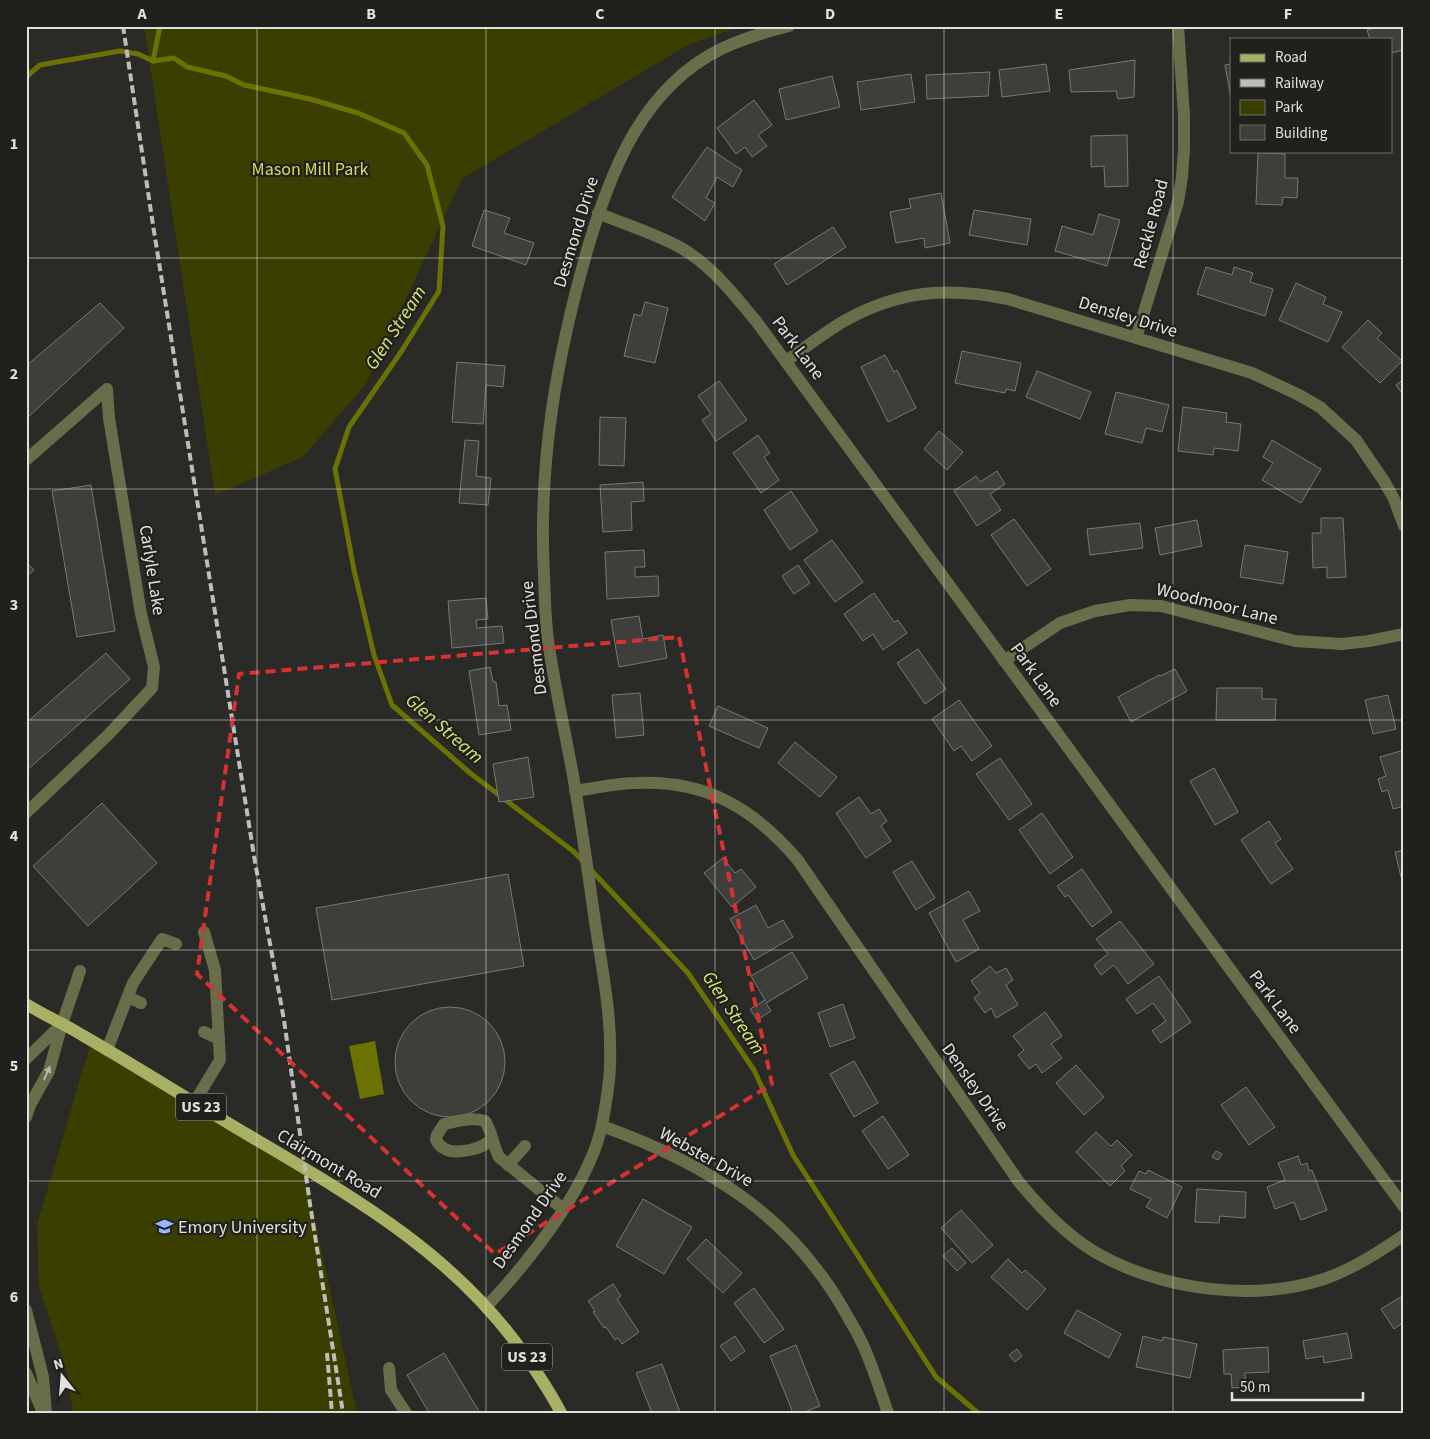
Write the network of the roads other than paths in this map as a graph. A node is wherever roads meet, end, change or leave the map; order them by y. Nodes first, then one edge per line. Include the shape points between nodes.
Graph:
1 (788, 26) edge
2 (1178, 26) edge
3 (598, 213) junction
4 (1136, 338) junction
5 (786, 361) junction
6 (26, 460) edge
7 (1404, 526) edge
8 (1404, 634) edge
9 (1004, 661) junction
10 (575, 791) junction
11 (26, 813) edge
12 (204, 932) dead end
13 (176, 944) dead end
14 (80, 971) dead end
15 (128, 997) junction
16 (141, 1003) dead end
17 (26, 1004) edge
18 (62, 1024) junction
19 (204, 1032) dead end
20 (219, 1039) junction
21 (107, 1050) junction
22 (26, 1058) edge
23 (194, 1103) junction
24 (26, 1117) edge
25 (602, 1126) junction
26 (491, 1139) dead end
27 (525, 1146) dead end
28 (508, 1165) junction
29 (1404, 1207) edge
30 (563, 1209) junction
31 (1404, 1235) edge
32 (486, 1306) junction
33 (26, 1310) edge
34 (389, 1368) dead end
35 (26, 1373) edge
36 (44, 1413) edge
37 (406, 1413) edge
38 (561, 1413) edge
39 (888, 1413) edge

1 - 3 street, Desmond Drive via 718,50 672,84 638,125 622,152
2 - 4 street, Reckle Road via 1184,124 1182,176 1178,202
3 - 5 street, Park Lane via 666,241 695,258 732,292
3 - 10 street, Desmond Drive via 570,312 554,395 542,525 548,644
4 - 5 street, Densley Drive via 1008,299 946,291 904,297 865,310 826,332
4 - 7 street, Densley Drive via 1252,373 1320,407 1356,440 1373,463 1394,499
5 - 9 street, Park Lane
6 - 11 street, Carlyle Lake via 107,389 141,614 154,667 152,688
8 - 9 street, Woodmoor Lane via 1342,644 1295,641 1168,607 1130,605 1095,611 1060,623
9 - 29 street, Park Lane
10 - 25 street, Desmond Drive via 607,995 610,1067
10 - 31 street, Densley Drive via 637,783 693,788 745,810 771,830 797,859 1019,1182 1050,1216 1101,1255 1143,1273 1195,1287 1267,1290 1304,1284 1342,1272
12 - 20 street via 215,970
13 - 15 street via 162,939 133,983
14 - 18 street
15 - 16 street
15 - 21 street
17 - 18 main road, Clairmont Road / US 23
18 - 21 main road, Clairmont Road / US 23
18 - 22 street
24 -> 18 street via 49,1071
19 - 20 street
20 - 23 street via 220,1060
21 - 23 main road, Clairmont Road / US 23
23 - 32 main road, Clairmont Road / US 23 via 387,1220 422,1247
25 - 30 street, Desmond Drive via 580,1182
25 - 39 street, Webster Drive via 632,1136 716,1179 752,1202 788,1234 814,1264 839,1301 862,1344
26 - 28 street via 499,1157
27 - 28 street
28 - 30 street
30 - 32 street, Desmond Drive via 506,1286
32 - 38 main road, Clairmont Road / US 23 via 529,1360
33 - 36 street via 43,1377
34 - 37 street via 391,1390
35 - 36 street

